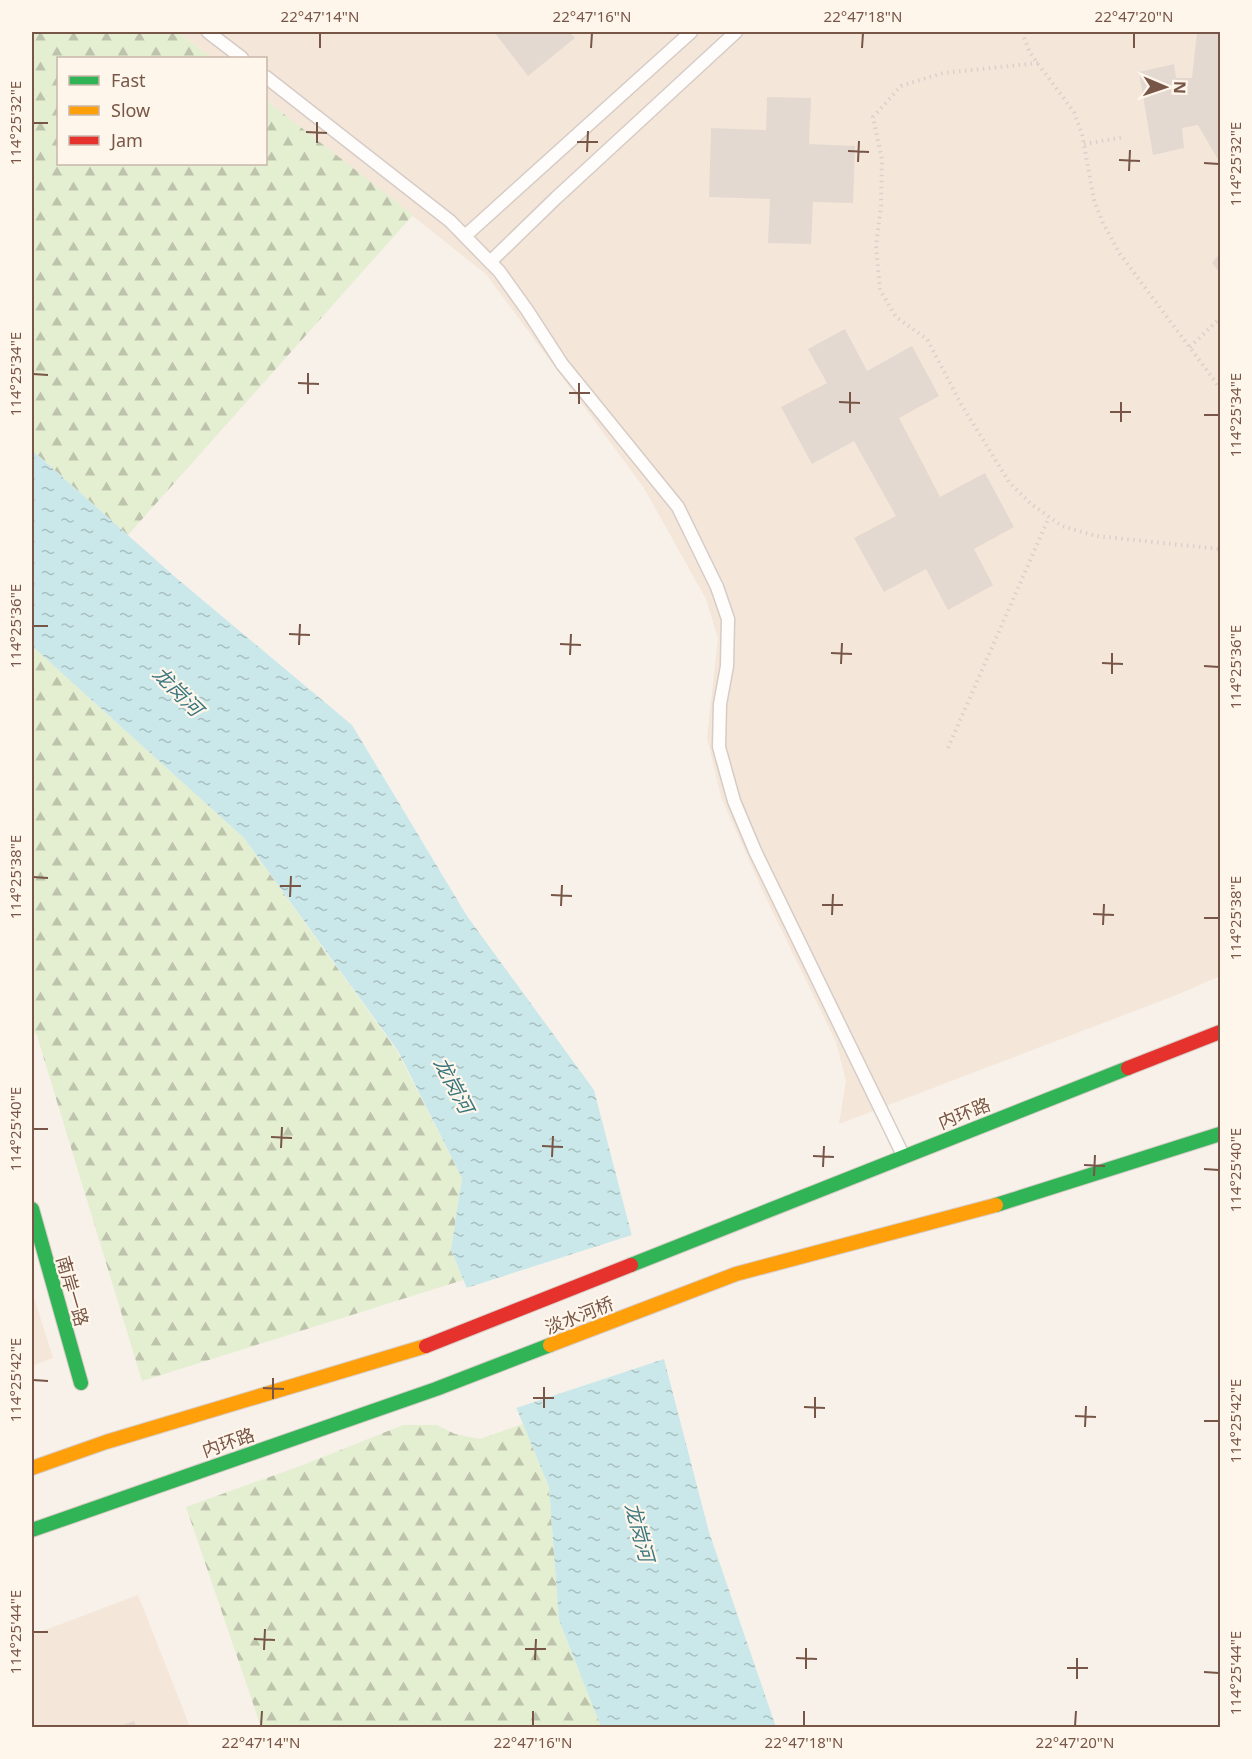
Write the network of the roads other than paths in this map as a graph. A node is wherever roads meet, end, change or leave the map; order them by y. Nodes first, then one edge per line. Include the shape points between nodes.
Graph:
1 (208, 32) edge
2 (691, 32) edge
3 (736, 32) edge
4 (242, 57) edge
5 (267, 78) edge
6 (465, 237) junction
7 (490, 262) junction
8 (1221, 1032) edge
9 (1221, 1134) edge
10 (904, 1156) junction
11 (32, 1209) edge
12 (721, 1230) joint
13 (425, 1346) joint
14 (81, 1383) dead end
15 (436, 1389) joint
16 (32, 1468) edge
17 (32, 1530) edge

1 - 4 lane
2 - 6 lane
3 - 7 lane
5 - 6 lane
6 - 7 lane
7 - 10 lane via 562,364 678,507 717,587 728,619 719,747 734,801
8 - 10 main road, 内环路
9 - 15 main road, 淡水河桥 via 1014,1200 736,1274
10 - 12 main road, 内环路
11 - 14 main road, 南岸一路
12 - 13 main road, 淡水河桥
13 - 16 main road, 内环路
15 - 17 main road, 内环路

